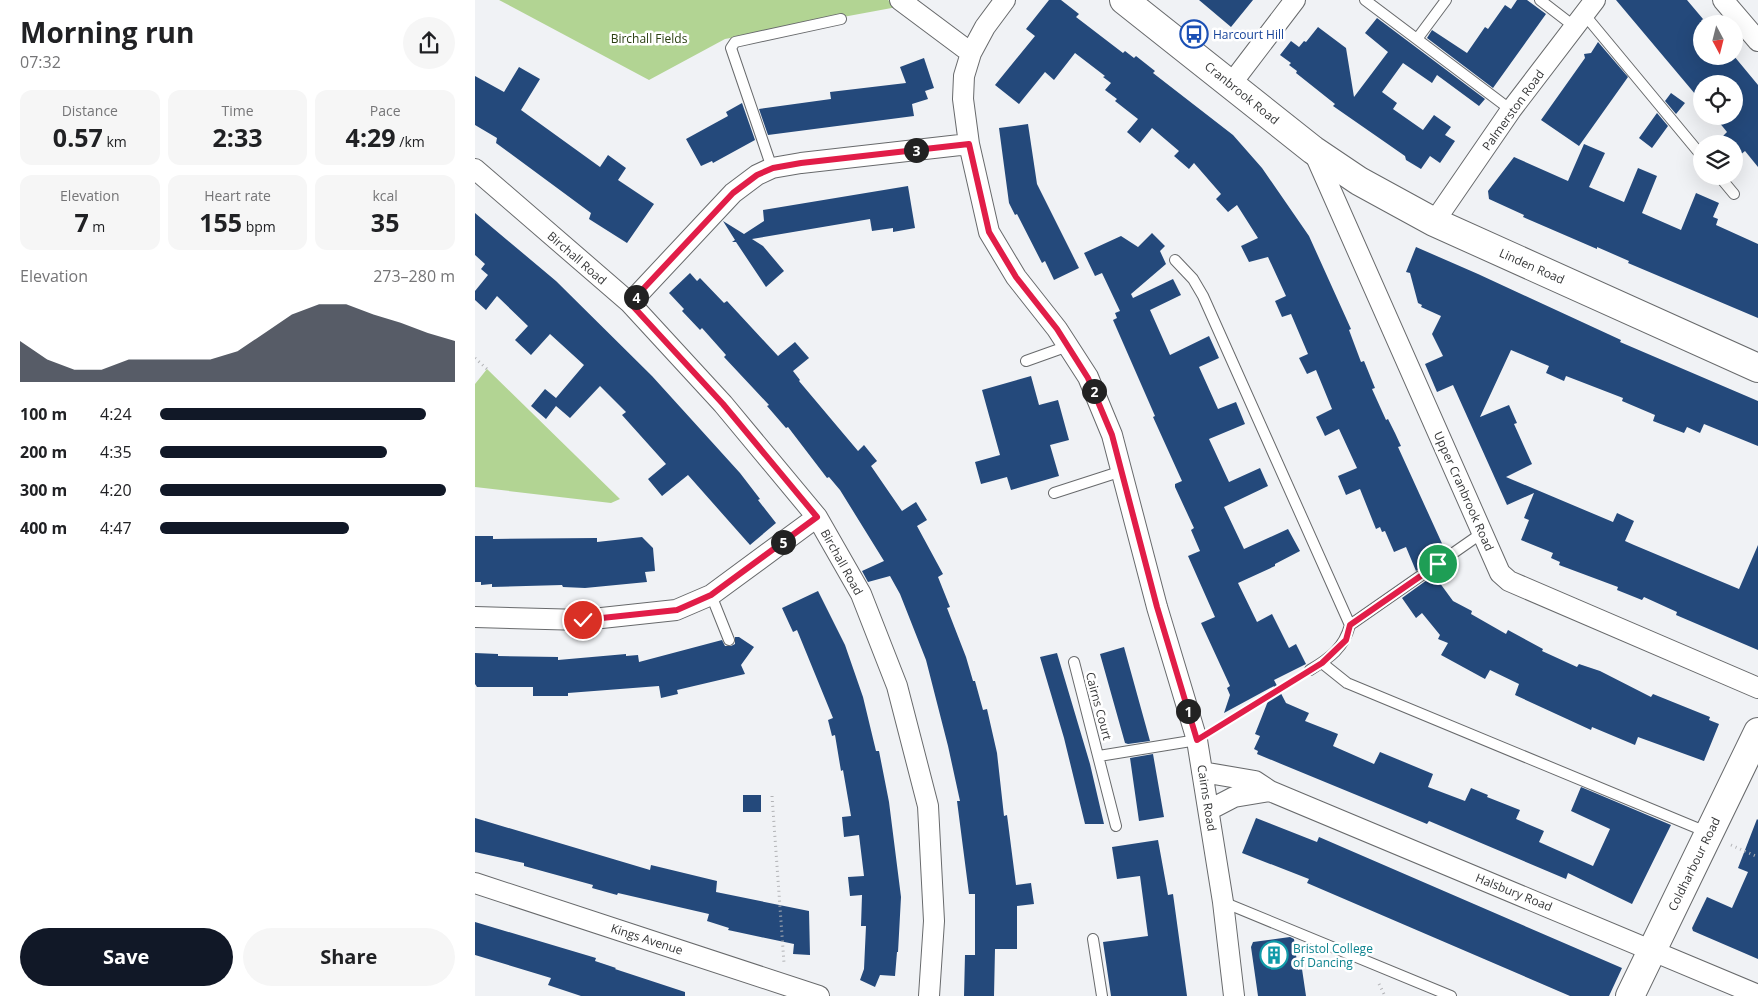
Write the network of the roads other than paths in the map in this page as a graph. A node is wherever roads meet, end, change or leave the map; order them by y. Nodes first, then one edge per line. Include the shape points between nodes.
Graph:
1 (900, 0) edge
2 (1005, 0) edge
3 (1124, 0) edge
4 (1295, 0) edge
5 (1365, 0) edge
6 (1446, 0) edge
7 (1540, 0) edge
8 (1723, 0) edge
9 (1585, 14) edge
10 (841, 19) dead end
11 (1417, 39) junction
12 (1758, 41) edge
13 (971, 53) junction
14 (1231, 84) junction
15 (1511, 110) junction
16 (969, 144) junction
17 (1693, 145) edge
18 (1313, 150) junction
19 (773, 168) junction
20 (475, 169) edge
21 (1726, 185) edge
22 (1733, 194) dead end
23 (1434, 222) junction
24 (1175, 260) dead end
25 (630, 303) junction
26 (1068, 346) junction
27 (1026, 361) dead end
28 (1758, 368) edge
29 (1122, 471) junction
30 (1054, 493) dead end
31 (817, 517) junction
32 (1483, 533) junction
33 (711, 595) junction
34 (475, 618) edge
35 (1350, 625) junction
36 (729, 640) dead end
37 (1075, 662) dead end
38 (1322, 663) junction
39 (1310, 670) road end
40 (1758, 688) edge
41 (1758, 732) edge
42 (1197, 740) junction
43 (1099, 756) junction
44 (1203, 772) junction
45 (1270, 791) junction
46 (1209, 810) junction
47 (1116, 826) dead end
48 (1709, 834) junction
49 (475, 883) edge
50 (1223, 902) junction
51 (1093, 939) dead end
52 (1653, 949) junction
53 (1758, 995) edge
54 (819, 996) edge
55 (929, 996) edge
56 (1102, 996) edge
57 (1233, 996) edge
58 (1451, 996) edge
59 (1630, 996) edge

1 - 13 street
2 - 13 street, Cairns Road
3 - 14 main road, Cranbrook Road
4 - 14 street
5 - 11 lane
6 - 11 lane
7 - 9 lane
8 - 12 street
9 - 15 street, Palmerston Road
9 - 17 lane
10 - 19 lane via 735,42 731,48
11 - 15 lane
13 - 16 street, Cairns Road via 964,76 963,99
14 - 18 main road, Cranbrook Road
15 - 23 street, Palmerston Road
16 - 19 street
16 - 26 street, Cairns Road via 989,232 1016,277
18 - 23 main road, Linden Road via 1359,181
18 - 32 street, Upper Cranbrook Road
19 - 25 street via 757,175 733,193
20 - 25 street, Birchall Road
21 - 22 lane
23 - 28 main road, Linden Road
24 - 35 lane via 1193,279 1203,296
25 - 31 street, Birchall Road via 723,404
26 - 27 lane
26 - 29 street, Cairns Road via 1088,378 1112,435
29 - 30 lane
29 - 42 street, Cairns Road via 1157,607
31 - 33 street
31 - 55 street, Birchall Road via 861,594 897,686 928,806 934,921
32 - 35 lane
32 - 40 street, Upper Cranbrook Road via 1500,573 1509,581
33 - 34 street via 677,610 583,620
33 - 36 lane
35 - 38 lane via 1346,640
37 - 43 lane, Cairns Court
38 - 39 lane
38 - 48 lane via 1347,683
41 - 48 main road, Coldharbour Road
42 - 43 lane, Cairns Court
42 - 44 street, Cairns Road
43 - 47 lane, Cairns Court
44 - 45 street, Halsbury Road via 1255,781
44 - 46 street, Cairns Road
45 - 46 street via 1234,797
45 - 52 street, Halsbury Road
46 - 50 street, Cairns Road
48 - 52 main road, Coldharbour Road
49 - 54 street, Kings Avenue
50 - 57 street, Cairns Road
50 - 58 lane
51 - 56 lane
52 - 53 street, Halsbury Road
52 - 59 main road, Coldharbour Road

